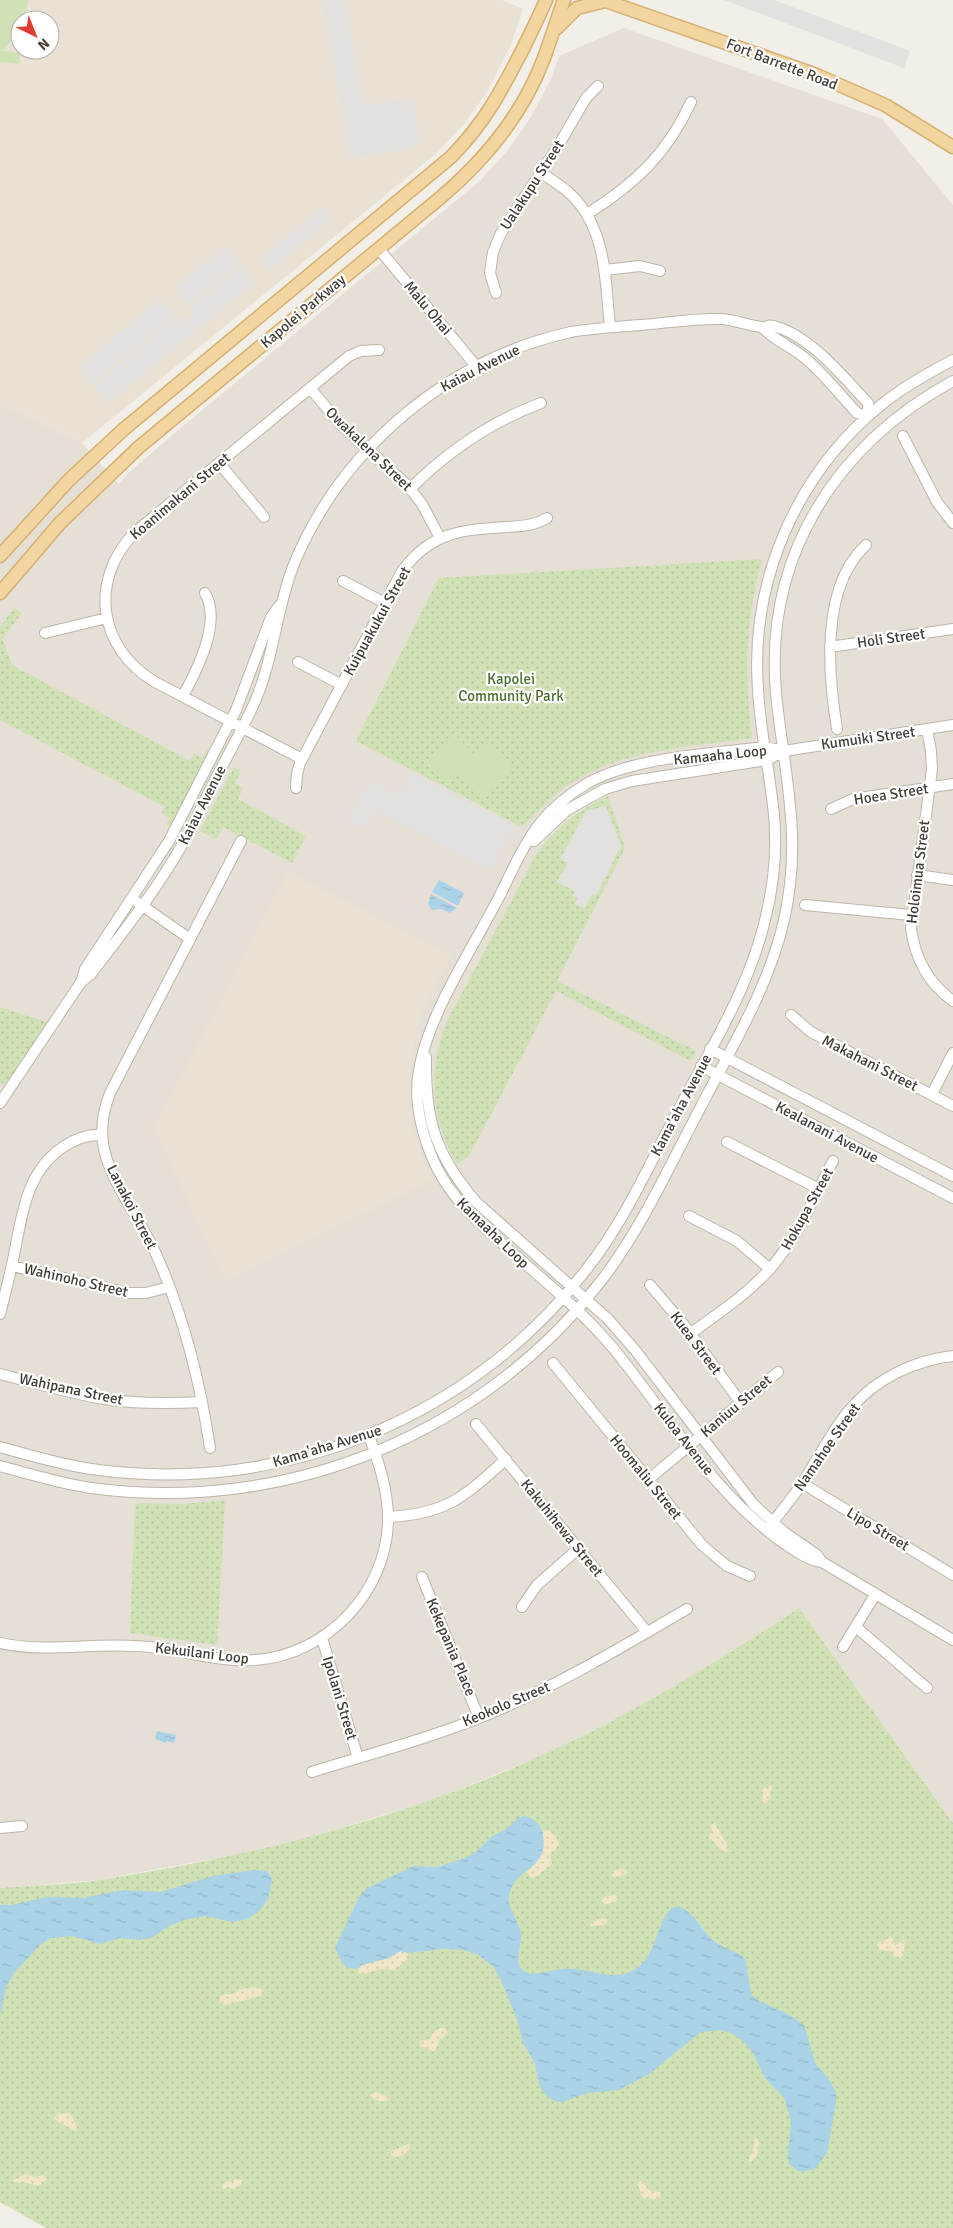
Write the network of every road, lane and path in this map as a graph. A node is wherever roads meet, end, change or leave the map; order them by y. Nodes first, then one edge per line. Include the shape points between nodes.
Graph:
1 (538, 0) edge
2 (546, 0) edge
3 (564, 0) edge
4 (604, 0) edge
5 (539, 19) junction
6 (552, 33) junction
7 (598, 86) dead end
8 (692, 102) dead end
9 (953, 147) edge
10 (540, 172) junction
11 (587, 214) junction
12 (364, 231) junction
13 (379, 249) junction
14 (605, 270) junction
15 (660, 271) dead end
16 (496, 293) dead end
17 (610, 327) junction
18 (379, 350) dead end
19 (953, 360) edge
20 (476, 366) junction
21 (953, 381) edge
22 (310, 388) junction
23 (541, 402) dead end
24 (868, 416) junction
25 (880, 429) junction
26 (903, 436) dead end
27 (368, 449) junction
28 (219, 463) junction
29 (410, 489) junction
30 (264, 517) dead end
31 (547, 518) dead end
32 (953, 523) edge
33 (440, 538) junction
34 (866, 545) dead end
35 (0, 556) edge
36 (343, 581) dead end
37 (0, 593) edge
38 (205, 593) dead end
39 (385, 603) junction
40 (280, 605) junction
41 (107, 618) junction
42 (953, 629) edge
43 (45, 633) dead end
44 (830, 647) junction
45 (298, 662) dead end
46 (342, 685) junction
47 (183, 696) junction
48 (230, 721) junction
49 (953, 726) edge
50 (242, 727) junction
51 (836, 729) dead end
52 (927, 729) junction
53 (765, 747) junction
54 (784, 751) junction
55 (302, 759) junction
56 (767, 760) junction
57 (953, 784) edge
58 (296, 788) dead end
59 (929, 788) junction
60 (831, 810) dead end
61 (241, 842) dead end
62 (525, 848) junction
63 (917, 875) junction
64 (953, 880) edge
65 (132, 898) junction
66 (805, 905) dead end
67 (142, 906) junction
68 (911, 915) junction
69 (190, 939) junction
70 (81, 982) junction
71 (953, 1001) edge
72 (792, 1015) dead end
73 (426, 1044) junction
74 (710, 1049) junction
75 (953, 1053) edge
76 (726, 1057) junction
77 (701, 1066) junction
78 (717, 1074) junction
79 (932, 1094) junction
80 (2, 1095) edge
81 (953, 1106) edge
82 (102, 1135) junction
83 (728, 1142) dead end
84 (833, 1162) dead end
85 (953, 1176) edge
86 (818, 1189) junction
87 (953, 1198) edge
88 (689, 1216) dead end
89 (12, 1266) junction
90 (770, 1269) junction
91 (650, 1285) dead end
92 (170, 1287) junction
93 (572, 1287) junction
94 (563, 1297) junction
95 (586, 1298) junction
96 (576, 1310) junction
97 (0, 1314) edge
98 (690, 1334) junction
99 (953, 1356) edge
100 (553, 1363) dead end
101 (778, 1372) dead end
102 (0, 1374) edge
103 (202, 1402) junction
104 (741, 1402) junction
105 (476, 1424) dead end
106 (369, 1436) junction
107 (701, 1436) junction
108 (689, 1446) junction
109 (0, 1447) edge
110 (210, 1448) dead end
111 (375, 1453) junction
112 (506, 1459) junction
113 (0, 1466) edge
114 (649, 1479) junction
115 (802, 1483) junction
116 (388, 1517) junction
117 (769, 1526) junction
118 (579, 1548) junction
119 (953, 1575) edge
120 (750, 1576) dead end
121 (422, 1577) dead end
122 (875, 1595) junction
123 (522, 1606) dead end
124 (687, 1609) dead end
125 (856, 1627) junction
126 (648, 1632) junction
127 (322, 1638) junction
128 (953, 1640) edge
129 (0, 1643) edge
130 (843, 1646) dead end
131 (927, 1688) dead end
132 (479, 1718) junction
133 (358, 1758) junction
134 (312, 1772) dead end
135 (22, 1826) dead end
136 (0, 1828) edge

1 - 5 main road
2 - 5 main road, Kapolei Parkway
3 - 6 main road, Kapolei Parkway
4 - 6 main road via 577,8
4 - 9 main road, Fort Barrette Road via 814,74 885,104
5 - 12 main road, Kapolei Parkway via 506,85 474,132 439,169
6 - 13 main road, Kapolei Parkway via 526,96 493,146 454,186
7 - 10 street, Ualakupu Street via 586,98
8 - 11 street via 670,141 651,164 628,187
10 - 11 street via 565,189
10 - 16 street, Ualakupu Street via 496,242 490,273
11 - 14 street via 600,243
12 - 13 main road
12 - 35 main road, Kapolei Parkway via 124,429 69,480
13 - 20 street, Malu Ohai
13 - 37 main road, Kapolei Parkway via 119,465 60,523
14 - 15 street via 640,266
14 - 17 street
17 - 20 street, Kaiau Avenue via 548,338
17 - 24 street, Kaiau Avenue via 713,319 762,327 807,359 857,413
18 - 22 street, Koanimakani Street via 361,351 350,356
19 - 24 street, Kama'aha Avenue via 900,390
20 - 27 street, Kaiau Avenue via 418,403
21 - 25 street, Kama'aha Avenue
22 - 27 street, Owakalena Street via 340,424
22 - 28 street, Koanimakani Street
23 - 29 street via 506,416 472,436
24 - 25 street, Kaiau Avenue
24 - 53 street, Kama'aha Avenue via 840,445 808,488 785,530 771,568 757,648
25 - 54 street, Kama'aha Avenue via 847,464 820,503 802,537 789,573 775,650
26 - 32 street via 937,502
27 - 29 street, Owakalena Street
27 - 40 street, Kaiau Avenue via 340,483 315,522 294,563
28 - 30 street
28 - 41 street, Koanimakani Street via 134,533 121,548 106,585
29 - 33 street, Owakalena Street
31 - 33 street, Kuipuakukui Street via 527,526 464,530
33 - 39 street, Kuipuakukui Street via 408,563
34 - 44 street via 851,562 842,582 834,611
36 - 39 street
38 - 47 street via 210,608 206,642 199,665
39 - 46 street, Kuipuakukui Street
40 - 48 street, Kaiau Avenue via 271,617
40 - 50 street, Kaiau Avenue via 265,672
41 - 43 street
41 - 47 street, Koanimakani Street via 117,645 130,662 146,676
42 - 44 street, Holi Street
44 - 51 street via 830,688
45 - 46 street
46 - 55 street, Kuipuakukui Street
47 - 48 street, Koanimakani Street
48 - 50 street, Koanimakani Street
48 - 65 street, Kaiau Avenue via 169,841
49 - 52 street, Kumuiki Street
50 - 55 street, Koanimakani Street
50 - 67 street, Kaiau Avenue via 180,849
52 - 54 street, Kumuiki Street
52 - 59 street, Holoimua Street via 932,759
53 - 54 street, Kamaaha Loop
53 - 56 street, Kama'aha Avenue
53 - 62 street, Kamaaha Loop via 645,764 609,773 562,801 541,821
54 - 56 street, Kamaaha Loop
54 - 76 street, Kama'aha Avenue via 793,834 788,904 766,978
55 - 58 street, Kuipuakukui Street
56 - 62 street, Kamaaha Loop via 632,781 605,789 567,810
56 - 74 street, Kama'aha Avenue via 775,834 767,914 749,971
57 - 59 street, Hoea Street
59 - 60 street, Hoea Street via 853,798
59 - 63 street, Holoimua Street
61 - 69 street, Lanakoi Street
62 - 73 street, Kamaaha Loop via 440,1010
63 - 64 street
63 - 68 street, Holoimua Street
65 - 67 street
65 - 70 street, Kaiau Avenue via 85,969
66 - 68 street
67 - 69 street
67 - 70 street, Kaiau Avenue via 91,974
68 - 71 street, Holoimua Street via 912,939 919,960 930,979
69 - 82 street, Lanakoi Street via 110,1093
70 - 80 street, Kaiau Avenue
72 - 79 street, Makahani Street via 811,1032
73 - 93 street, Kamaaha Loop via 429,1118 450,1170 476,1202
73 - 94 street, Kamaaha Loop via 418,1074 419,1104 437,1168 467,1212
74 - 76 street, Kealanani Avenue
74 - 77 street, Kama'aha Avenue
75 - 79 street
76 - 78 street, Kama'aha Avenue
76 - 85 street, Kealanani Avenue
77 - 78 street, Kealanani Avenue
77 - 93 street, Kama'aha Avenue via 626,1210
78 - 87 street, Kealanani Avenue
78 - 95 street, Kama'aha Avenue via 642,1220
79 - 81 street, Makahani Street
82 - 89 street via 85,1136 68,1144 48,1159 38,1172 27,1195
82 - 92 street, Lanakoi Street via 110,1166 156,1253
83 - 86 street
84 - 86 street, Hokupa Street
86 - 90 street, Hokupa Street via 792,1239
88 - 90 street via 737,1241
89 - 92 street, Wahinoho Street via 129,1293
89 - 97 street
90 - 98 street, Hokupa Street via 741,1297
91 - 98 street, Kuea Street
92 - 103 street, Lanakoi Street via 187,1335
93 - 94 street, Kama'aha Avenue
93 - 95 street, Kuloa Avenue
94 - 96 street, Kuloa Avenue
94 - 106 street, Kama'aha Avenue via 479,1374 416,1414
95 - 96 street, Kama'aha Avenue
95 - 107 street, Kuloa Avenue via 627,1340
96 - 108 street, Kuloa Avenue via 615,1350
96 - 111 street, Kama'aha Avenue via 490,1389 425,1430
98 - 104 street, Kuea Street
99 - 115 street, Namahoe Street via 909,1367 862,1396 843,1418
100 - 114 street, Hoomaliu Street
101 - 104 street, Kaniuu Street
102 - 103 street, Wahipana Street via 120,1401
103 - 110 street, Lanakoi Street
104 - 107 street, Kaniuu Street
105 - 112 street, Kakuhihewa Street
106 - 109 street, Kama'aha Avenue via 304,1456 237,1471 207,1474 101,1470
106 - 111 street, Kekuilani Loop
107 - 108 street, Kaniuu Street
107 - 117 street, Kuloa Avenue
108 - 114 street, Kaniuu Street
108 - 117 street, Kuloa Avenue via 723,1489
111 - 113 street, Kama'aha Avenue via 300,1476 240,1489 207,1492 99,1488 69,1484
111 - 116 street, Kekuilani Loop via 385,1483
112 - 116 street via 472,1490 447,1506 416,1515
112 - 118 street, Kakuhihewa Street
114 - 120 street, Hoomaliu Street via 710,1552 727,1566
115 - 117 street, Namahoe Street
115 - 119 street, Lipo Street
116 - 127 street, Kekuilani Loop via 382,1556 368,1590 344,1620
117 - 122 street, Kuloa Avenue via 813,1561 822,1562
118 - 123 street via 537,1585
118 - 126 street, Kakuhihewa Street
121 - 132 street, Kekepania Place
122 - 125 street
122 - 128 street, Kuloa Avenue
124 - 126 street, Keokolo Street
125 - 130 street
125 - 131 street
126 - 132 street, Keokolo Street via 546,1688
127 - 129 street, Kekuilani Loop via 280,1656 243,1660 144,1646 42,1648
127 - 133 street, Ipolani Street
132 - 133 street, Keokolo Street
133 - 134 street, Keokolo Street
135 - 136 street

